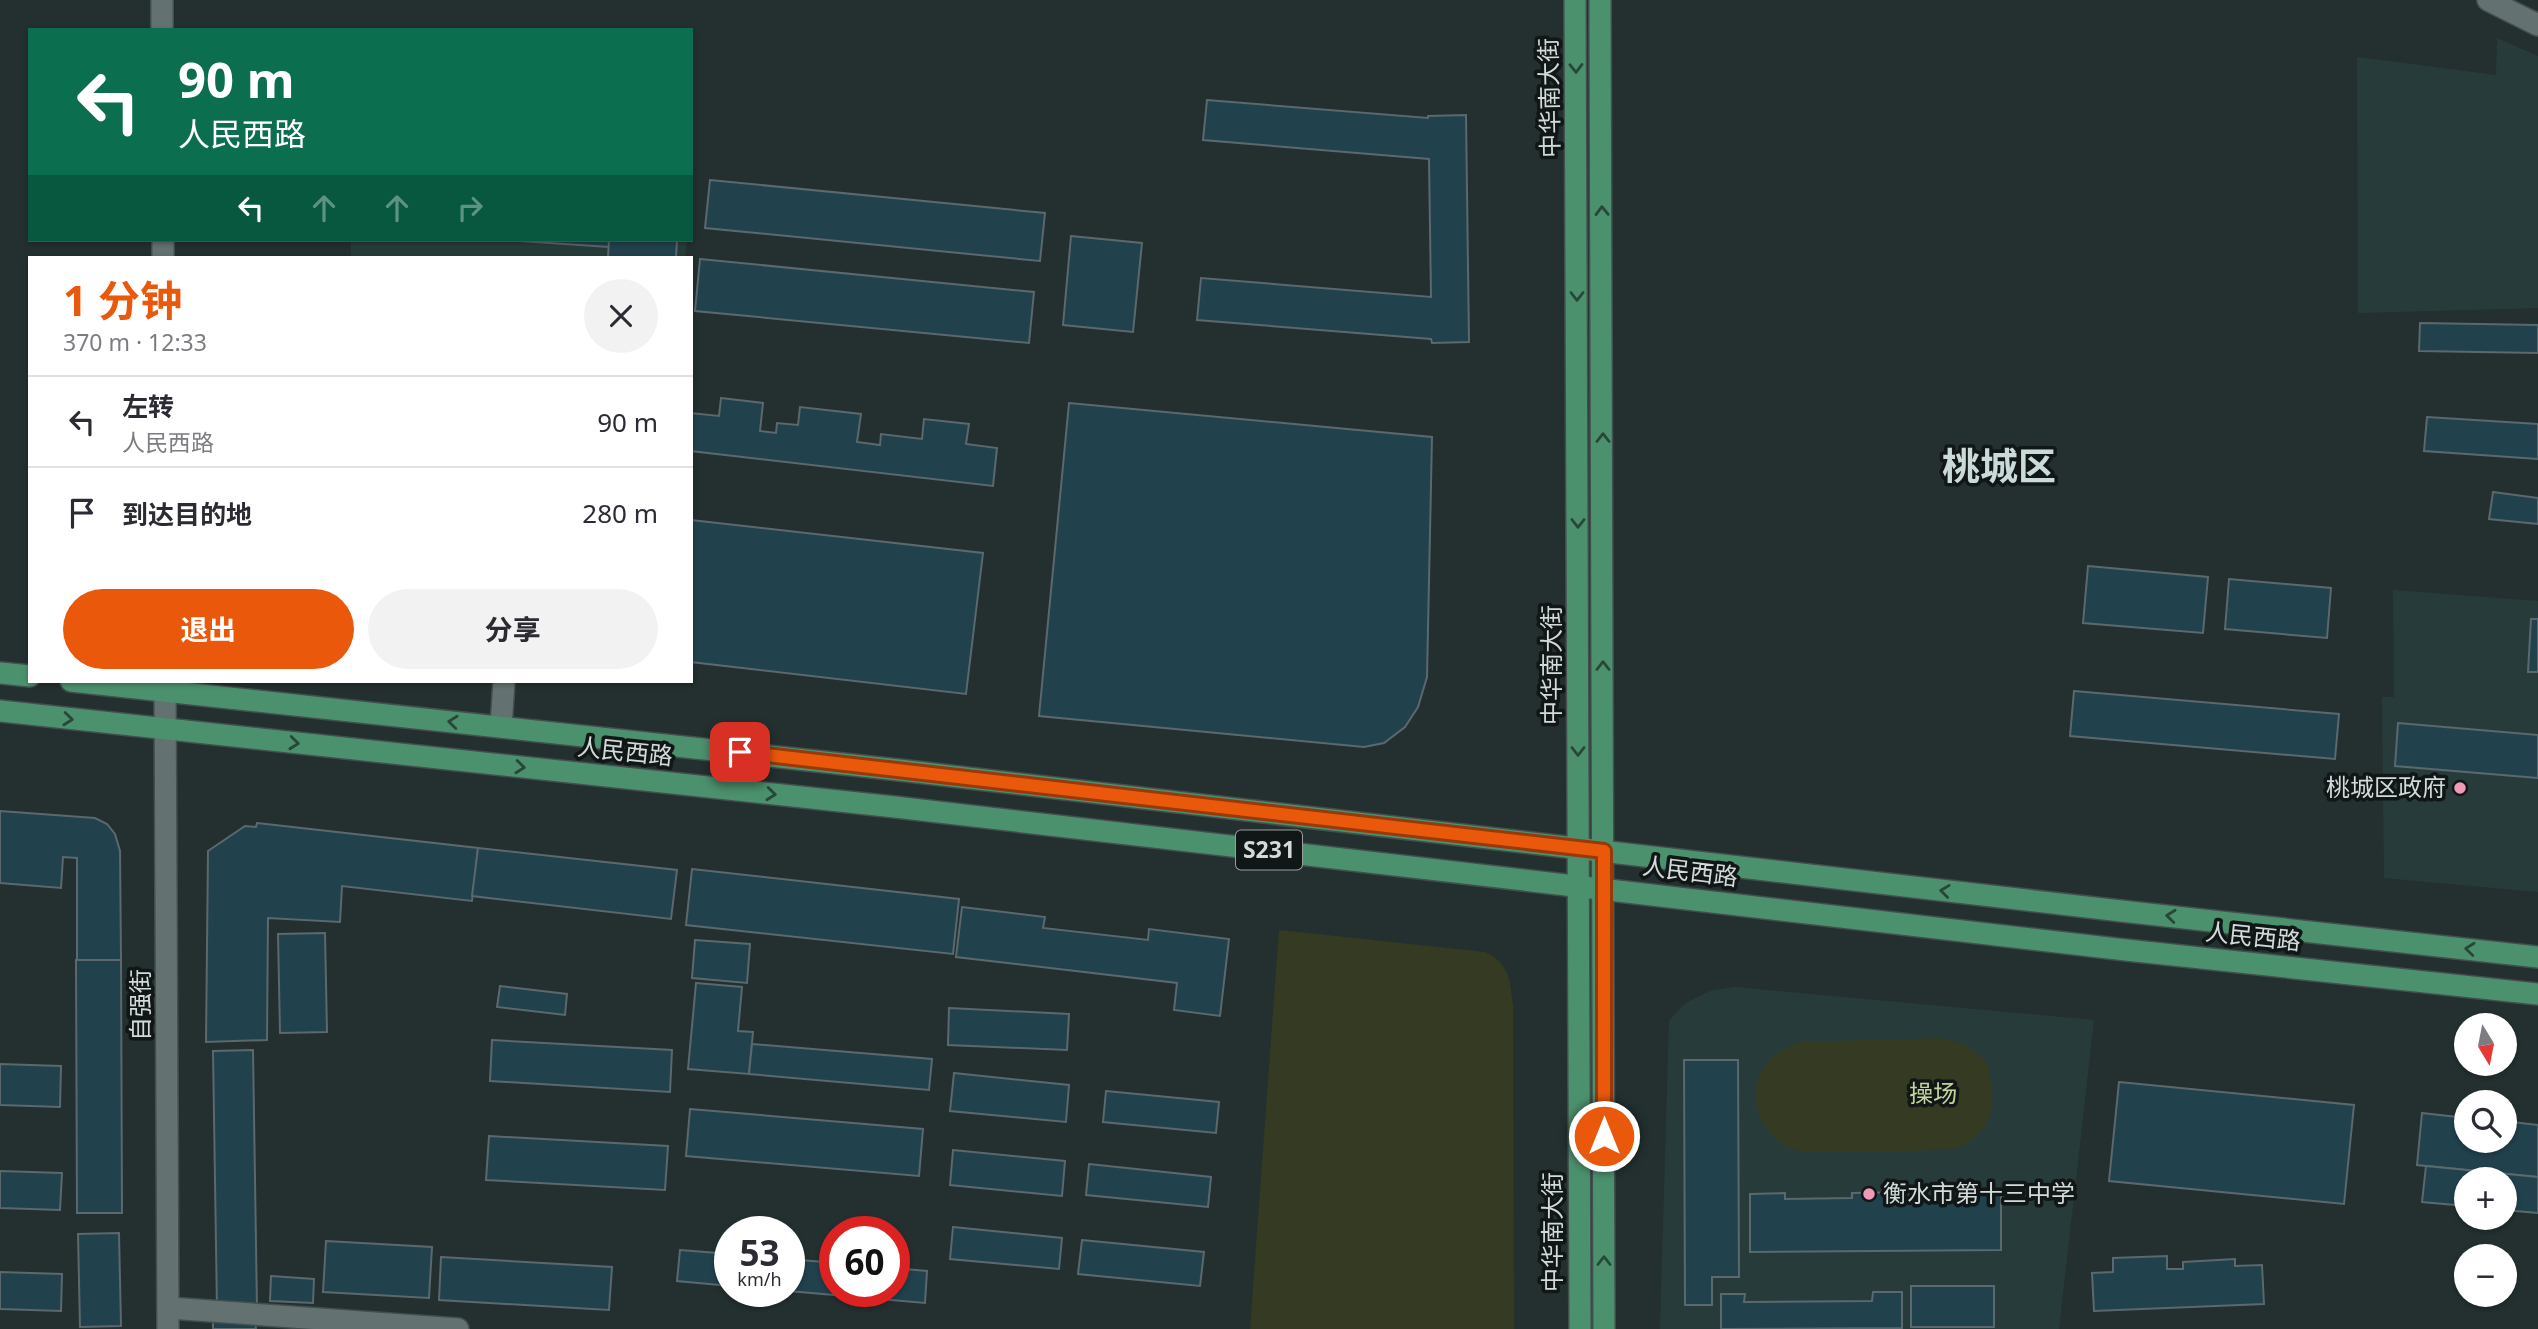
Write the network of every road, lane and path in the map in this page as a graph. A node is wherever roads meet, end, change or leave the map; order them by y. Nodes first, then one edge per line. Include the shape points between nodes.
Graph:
1 (162, 0) edge
2 (1575, 0) edge
3 (1600, 0) edge
4 (2488, 0) edge
5 (2538, 25) edge
6 (162, 28) edge
7 (0, 673) edge
8 (28, 676) edge
9 (109, 683) edge
10 (504, 683) edge
11 (165, 686) edge
12 (0, 711) edge
13 (501, 727) junction
14 (165, 729) junction
15 (1579, 848) junction
16 (1604, 851) junction
17 (1578, 886) junction
18 (1604, 889) junction
19 (2538, 957) edge
20 (2538, 995) edge
21 (169, 1318) edge
22 (458, 1329) edge
23 (1580, 1329) edge
24 (1604, 1329) edge

1 - 6 street
2 -> 15 main road, 中华南大街
16 -> 3 main road, 中华南大街
4 - 5 street
7 - 8 main road
9 - 11 main road, 人民西路 / S231
10 - 13 street
13 -> 11 main road, 人民西路 / S231
11 - 14 street, 自强街
12 -> 14 main road, 人民西路 / S231
13 - 15 main road, 人民西路 / S231
14 -> 17 main road, 人民西路 / S231
14 - 21 street, 自强街
15 - 16 main road, 人民西路 / S231
15 - 17 main road, 中华南大街
16 - 18 main road, 中华南大街
19 -> 16 main road, 人民西路 / S231
17 - 18 main road, 人民西路 / S231
17 - 23 main road, 中华南大街
18 - 20 main road, 人民西路 / S231
24 -> 18 main road, 中华南大街
21 - 22 street

